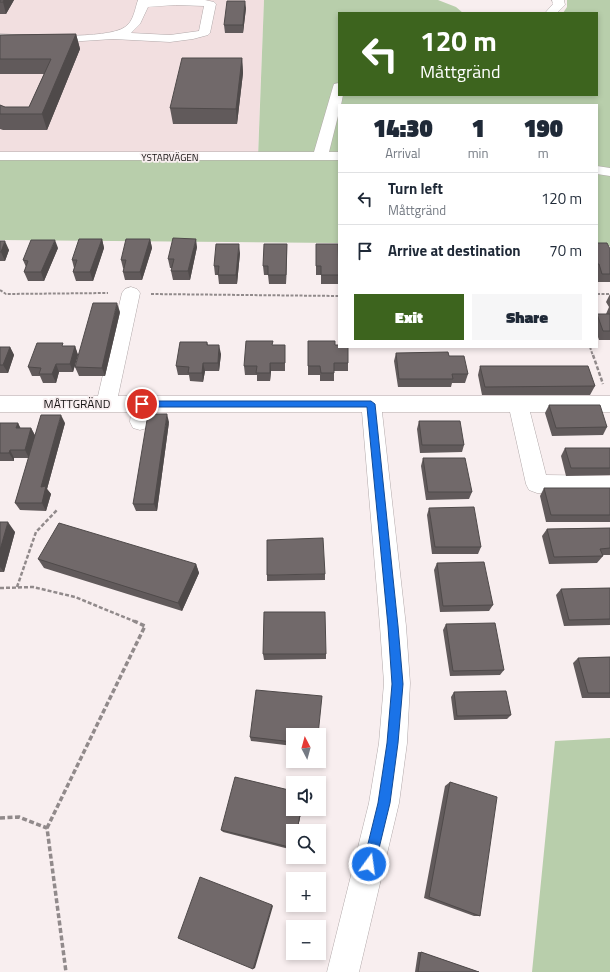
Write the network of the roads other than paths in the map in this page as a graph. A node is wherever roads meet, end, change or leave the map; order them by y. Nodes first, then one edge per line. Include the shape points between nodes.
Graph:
1 (558, 0) edge
2 (143, 2) edge
3 (210, 2) edge
4 (552, 12) edge
5 (112, 35) junction
6 (0, 38) edge
7 (338, 91) edge
8 (0, 156) edge
9 (320, 156) junction
10 (338, 156) edge
11 (598, 170) edge
12 (610, 172) edge
13 (131, 293) road end
14 (0, 404) edge
15 (106, 404) junction
16 (371, 404) junction
17 (518, 404) junction
18 (610, 404) edge
19 (610, 485) edge
20 (344, 972) edge

1 - 4 street via 559,5
2 - 3 street
2 - 5 street via 136,22 129,30
3 - 5 street via 204,33 193,37
5 - 6 street
7 - 9 street
8 - 9 street, YSTARVÄGEN
9 - 10 street, YSTARVÄGEN
11 - 12 street
13 - 15 street
14 - 15 street, MÅTTGRÄND
15 - 16 street, MÅTTGRÄND via 141,413
16 - 17 street, MÅTTGRÄND
16 - 20 street via 397,684 393,743 384,803
17 - 18 street, MÅTTGRÄND
17 - 19 street via 537,484

